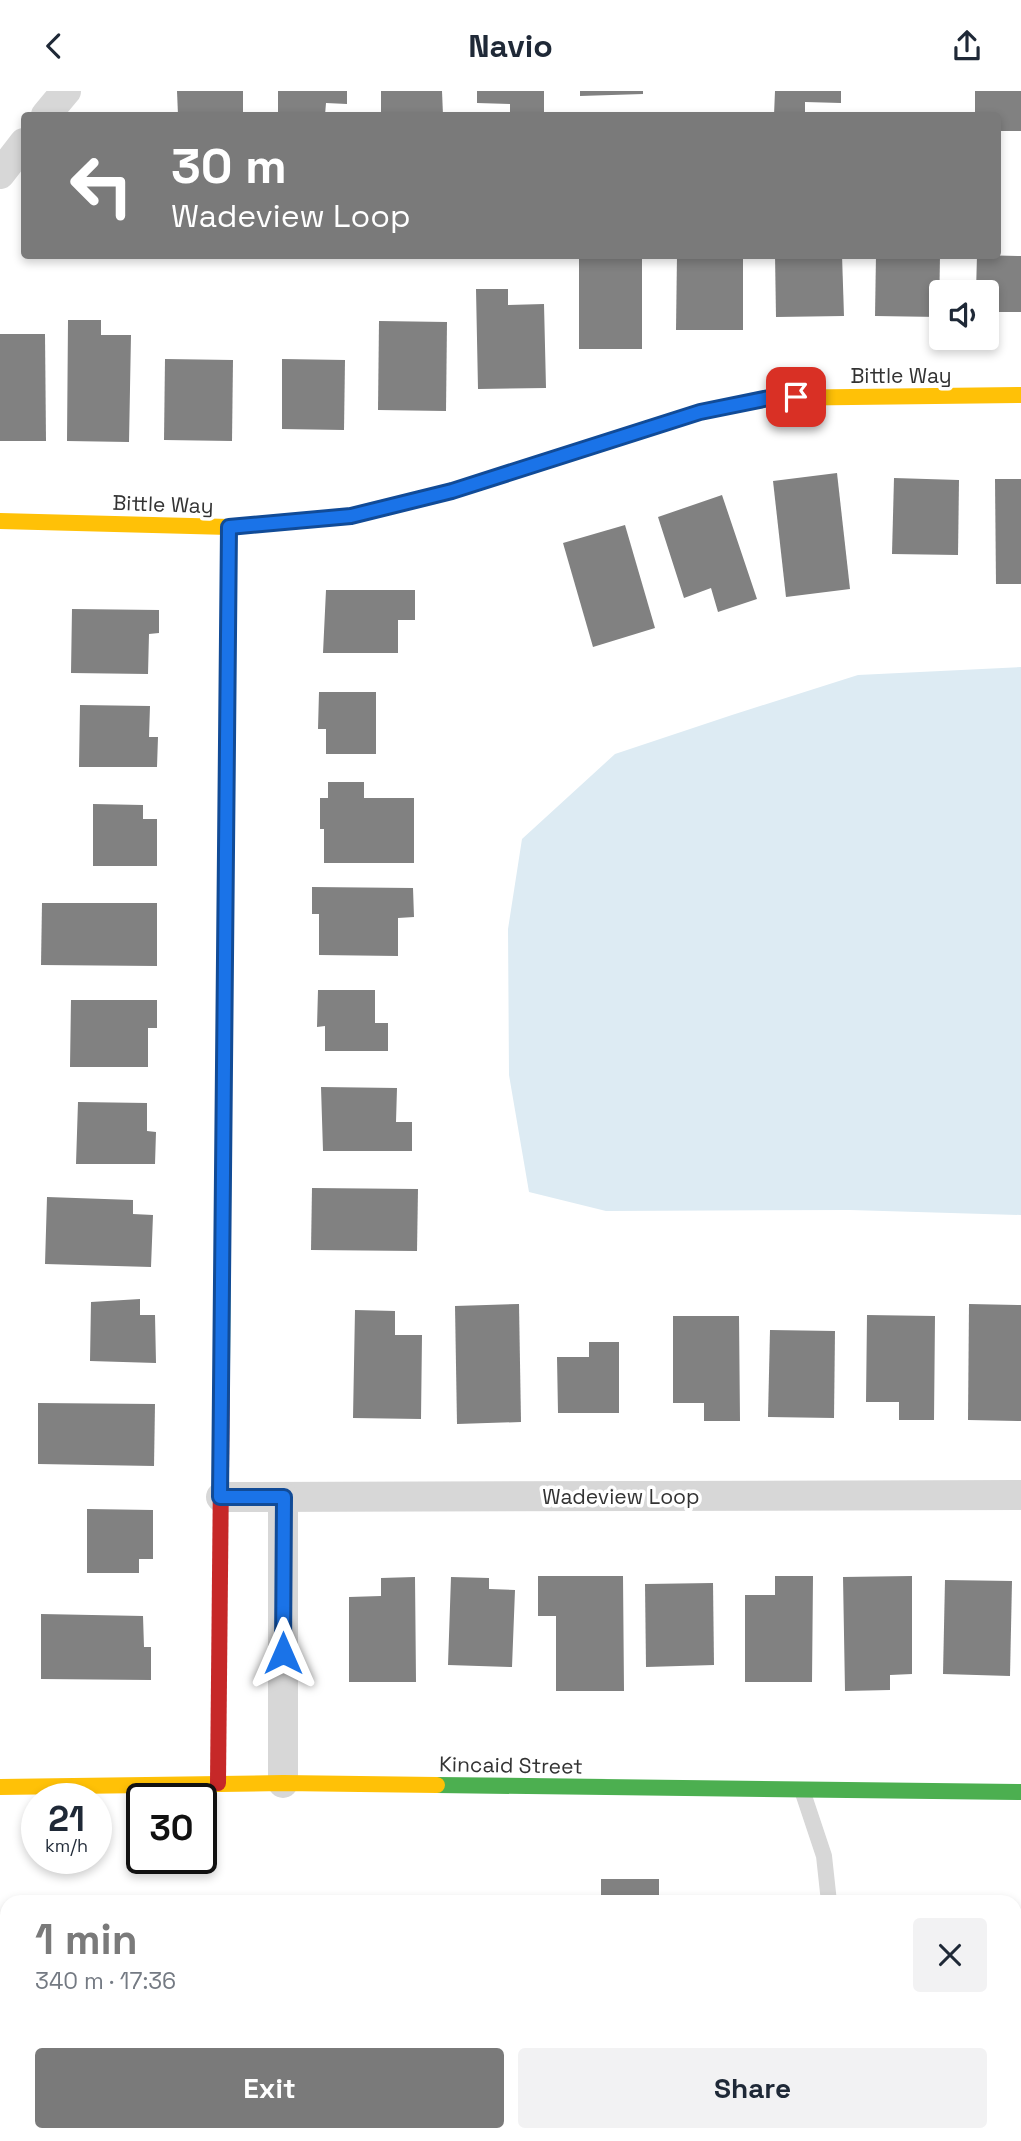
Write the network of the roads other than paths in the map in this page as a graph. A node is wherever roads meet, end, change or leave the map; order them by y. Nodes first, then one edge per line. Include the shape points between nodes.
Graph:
1 (66, 91) edge
2 (48, 112) edge
3 (21, 147) edge
4 (0, 174) edge
5 (1021, 395) edge
6 (0, 521) edge
7 (229, 527) junction
8 (1021, 1495) edge
9 (220, 1497) junction
10 (284, 1497) junction
11 (218, 1783) junction
12 (283, 1783) junction
13 (0, 1787) edge
14 (802, 1790) junction
15 (1021, 1793) edge
16 (828, 1895) edge

1 - 2 street
3 - 4 street
5 - 7 street, Bittle Way via 769,398 700,412 452,491 351,516
6 - 7 street, Bittle Way
7 - 9 street
8 - 10 street, Wadeview Loop
9 - 10 street, Wadeview Loop
9 - 11 street
10 - 12 street
11 - 12 street, Kincaid Street
11 - 13 street, Kincaid Street
12 - 14 street, Kincaid Street
14 - 15 street, Kincaid Street
14 - 16 lane via 824,1856

